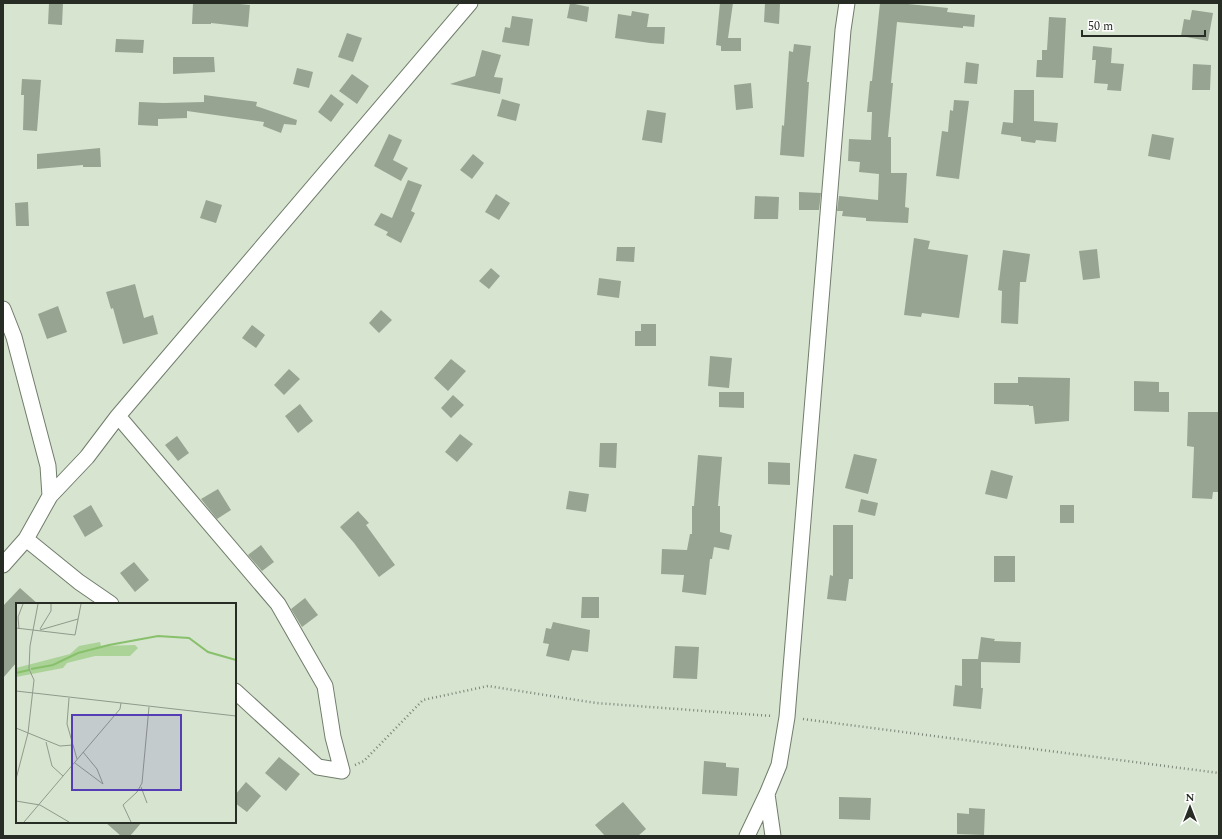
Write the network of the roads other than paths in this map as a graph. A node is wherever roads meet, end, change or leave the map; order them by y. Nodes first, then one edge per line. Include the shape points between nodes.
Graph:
1 (470, 3) edge
2 (847, 3) edge
3 (3, 309) edge
4 (8, 338) edge
5 (118, 416) junction
6 (50, 496) junction
7 (26, 539) junction
8 (3, 565) edge
9 (110, 603) edge
10 (236, 693) edge
11 (767, 794) junction
12 (747, 836) edge
13 (773, 836) edge

1 - 5 street
2 - 11 street via 787,717 779,765
3 - 4 street
4 - 6 street via 48,466
5 - 6 street via 87,457
5 - 10 street via 278,604 325,686 333,737 342,771 318,767
6 - 7 street
7 - 8 street
7 - 9 street via 78,582
11 - 12 street
11 - 13 street

